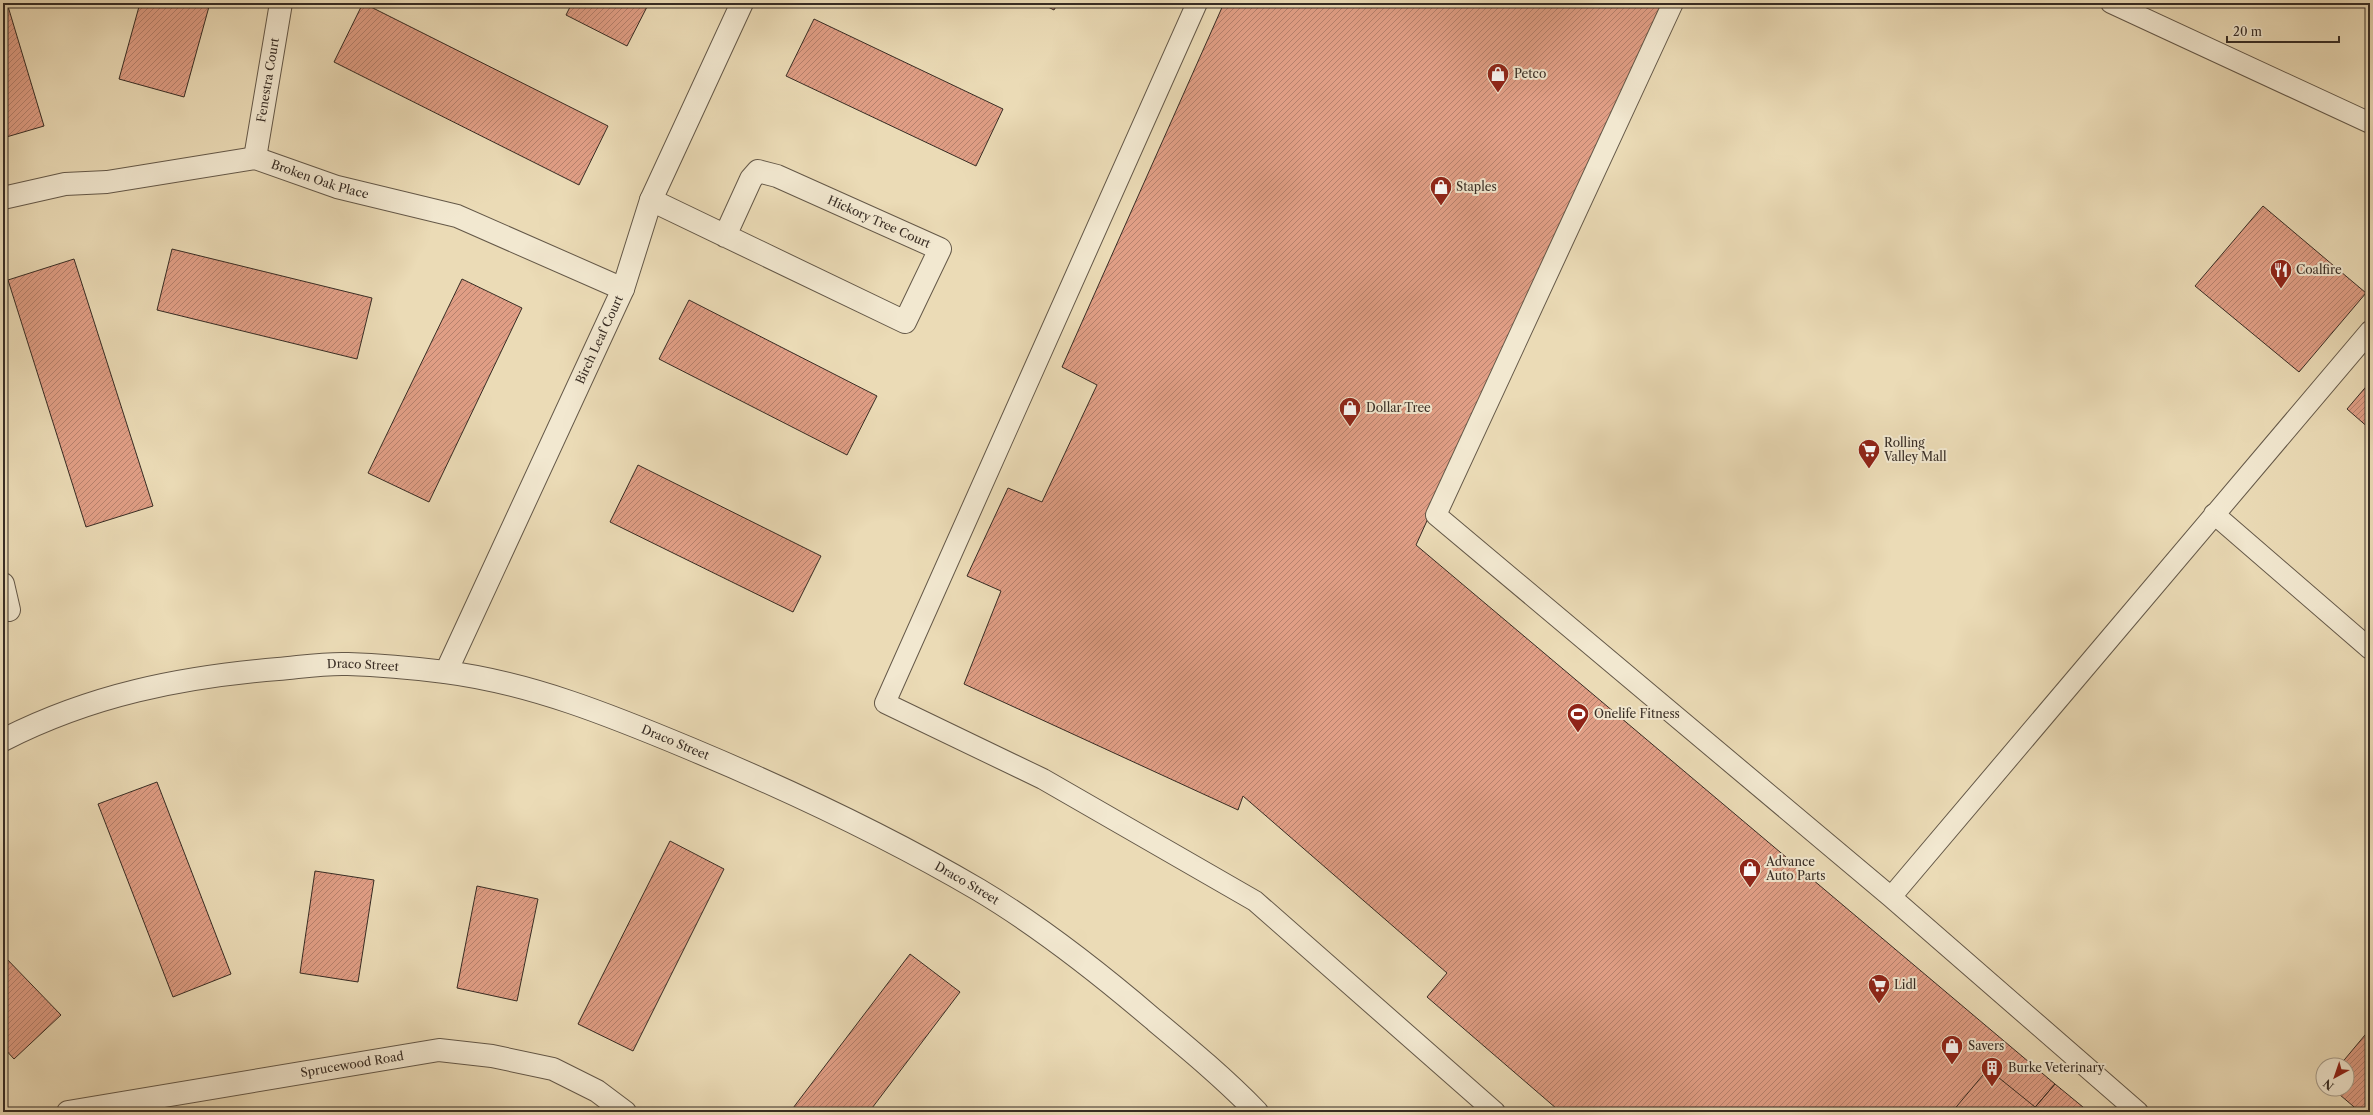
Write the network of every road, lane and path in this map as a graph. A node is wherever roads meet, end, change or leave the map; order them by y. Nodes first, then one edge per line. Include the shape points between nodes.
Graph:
1 (281, 3) edge
2 (742, 3) edge
3 (1197, 3) edge
4 (1673, 3) edge
5 (2111, 3) edge
6 (2370, 123) edge
7 (255, 158) junction
8 (3, 198) edge
9 (651, 200) junction
10 (724, 236) junction
11 (623, 289) junction
12 (2370, 331) edge
13 (2214, 514) junction
14 (3, 584) edge
15 (9, 610) dead end
16 (2370, 649) edge
17 (446, 672) junction
18 (3, 740) edge
19 (1891, 897) junction
20 (68, 1112) edge
21 (625, 1112) edge
22 (1257, 1112) edge
23 (1495, 1112) edge
24 (2138, 1112) edge

1 - 7 street, Fenestra Court
2 - 9 street, Birch Leaf Court
3 - 23 lane via 885,702 1043,780 1255,901
4 - 19 lane via 1436,515
5 - 6 lane
7 - 8 street, Broken Oak Place via 107,182 65,184
7 - 11 street, Broken Oak Place via 336,186 457,216
9 - 10 street, Hickory Tree Court
9 - 11 street, Birch Leaf Court
10 - 10 street, Hickory Tree Court via 905,322 940,249 777,176 758,171 751,179
11 - 17 street, Birch Leaf Court
12 - 13 lane
13 - 16 lane
13 - 19 lane
14 - 15 street
17 - 18 street, Draco Street via 346,663 236,672 142,688 84,705
17 - 22 street, Draco Street via 497,681 601,712 754,776 888,840 981,891 1088,964 1224,1078
19 - 24 lane
20 - 21 street, Sprucewood Road via 439,1050 492,1056 553,1069 597,1091

